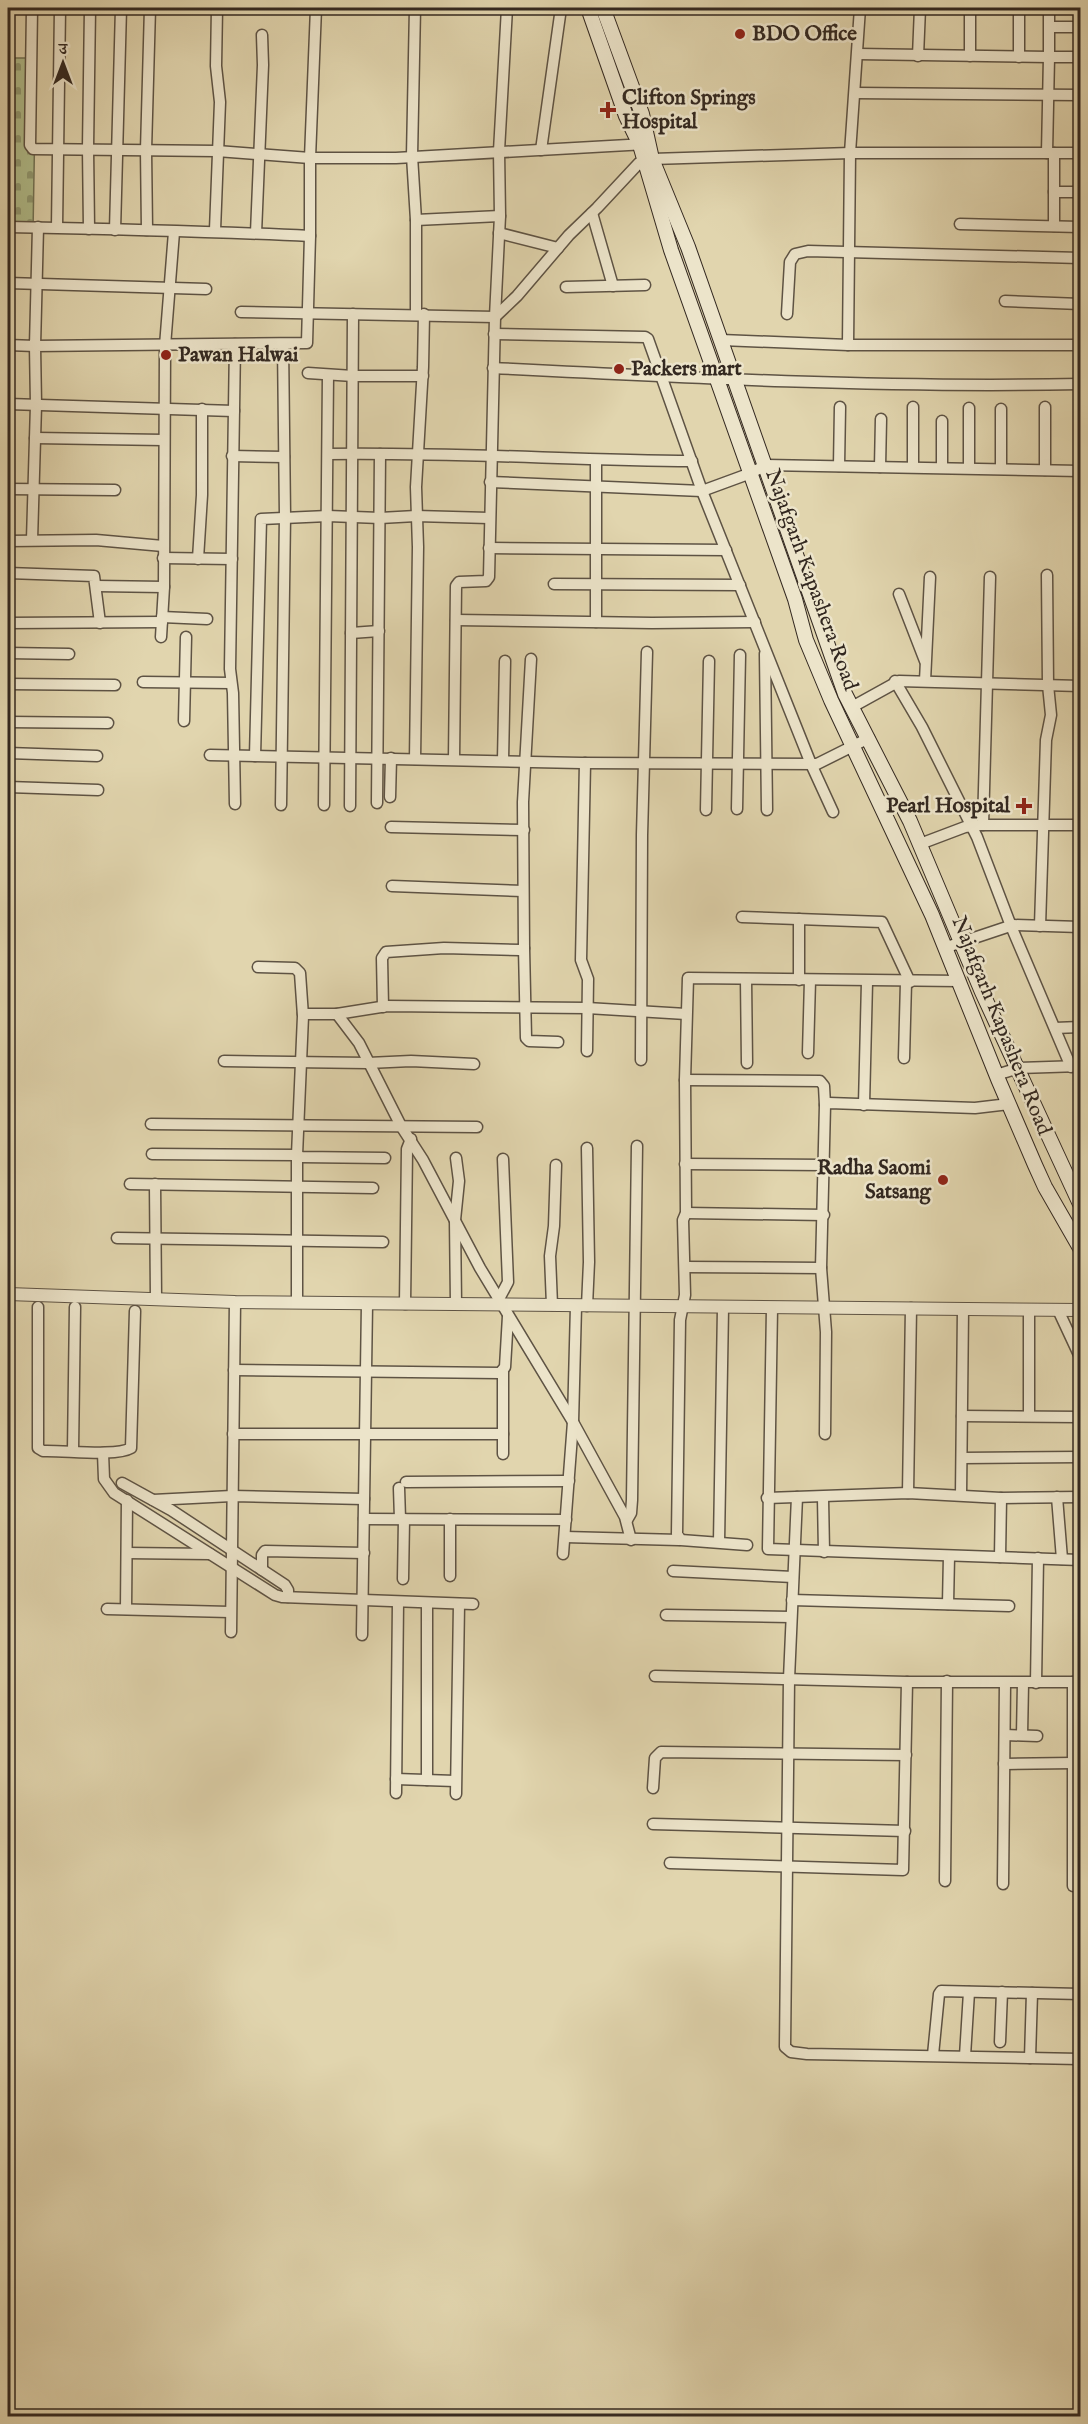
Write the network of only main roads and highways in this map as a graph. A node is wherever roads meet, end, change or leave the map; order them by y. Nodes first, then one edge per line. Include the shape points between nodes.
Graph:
1 (604, 11) edge
2 (590, 13) edge
3 (644, 144) junction
4 (648, 160) junction
5 (845, 694) junction
6 (831, 700) junction
7 (1080, 1204) edge
8 (1080, 1248) edge

1 - 2 main road
1 - 3 main road, Najafgarh Kapashera Road via 642,114
2 - 3 main road, Najafgarh Kapashera Road via 626,116
3 - 4 main road, Najafgarh Kapashera Road
4 - 5 main road, Najafgarh Kapashera Road via 688,247
4 - 6 main road, Najafgarh Kapashera Road via 671,250 795,599 806,640
5 - 6 main road
5 - 7 main road, Najafgarh Kapashera Road via 920,844 982,992
6 - 8 main road, Najafgarh Kapashera Road via 946,948 1045,1187

